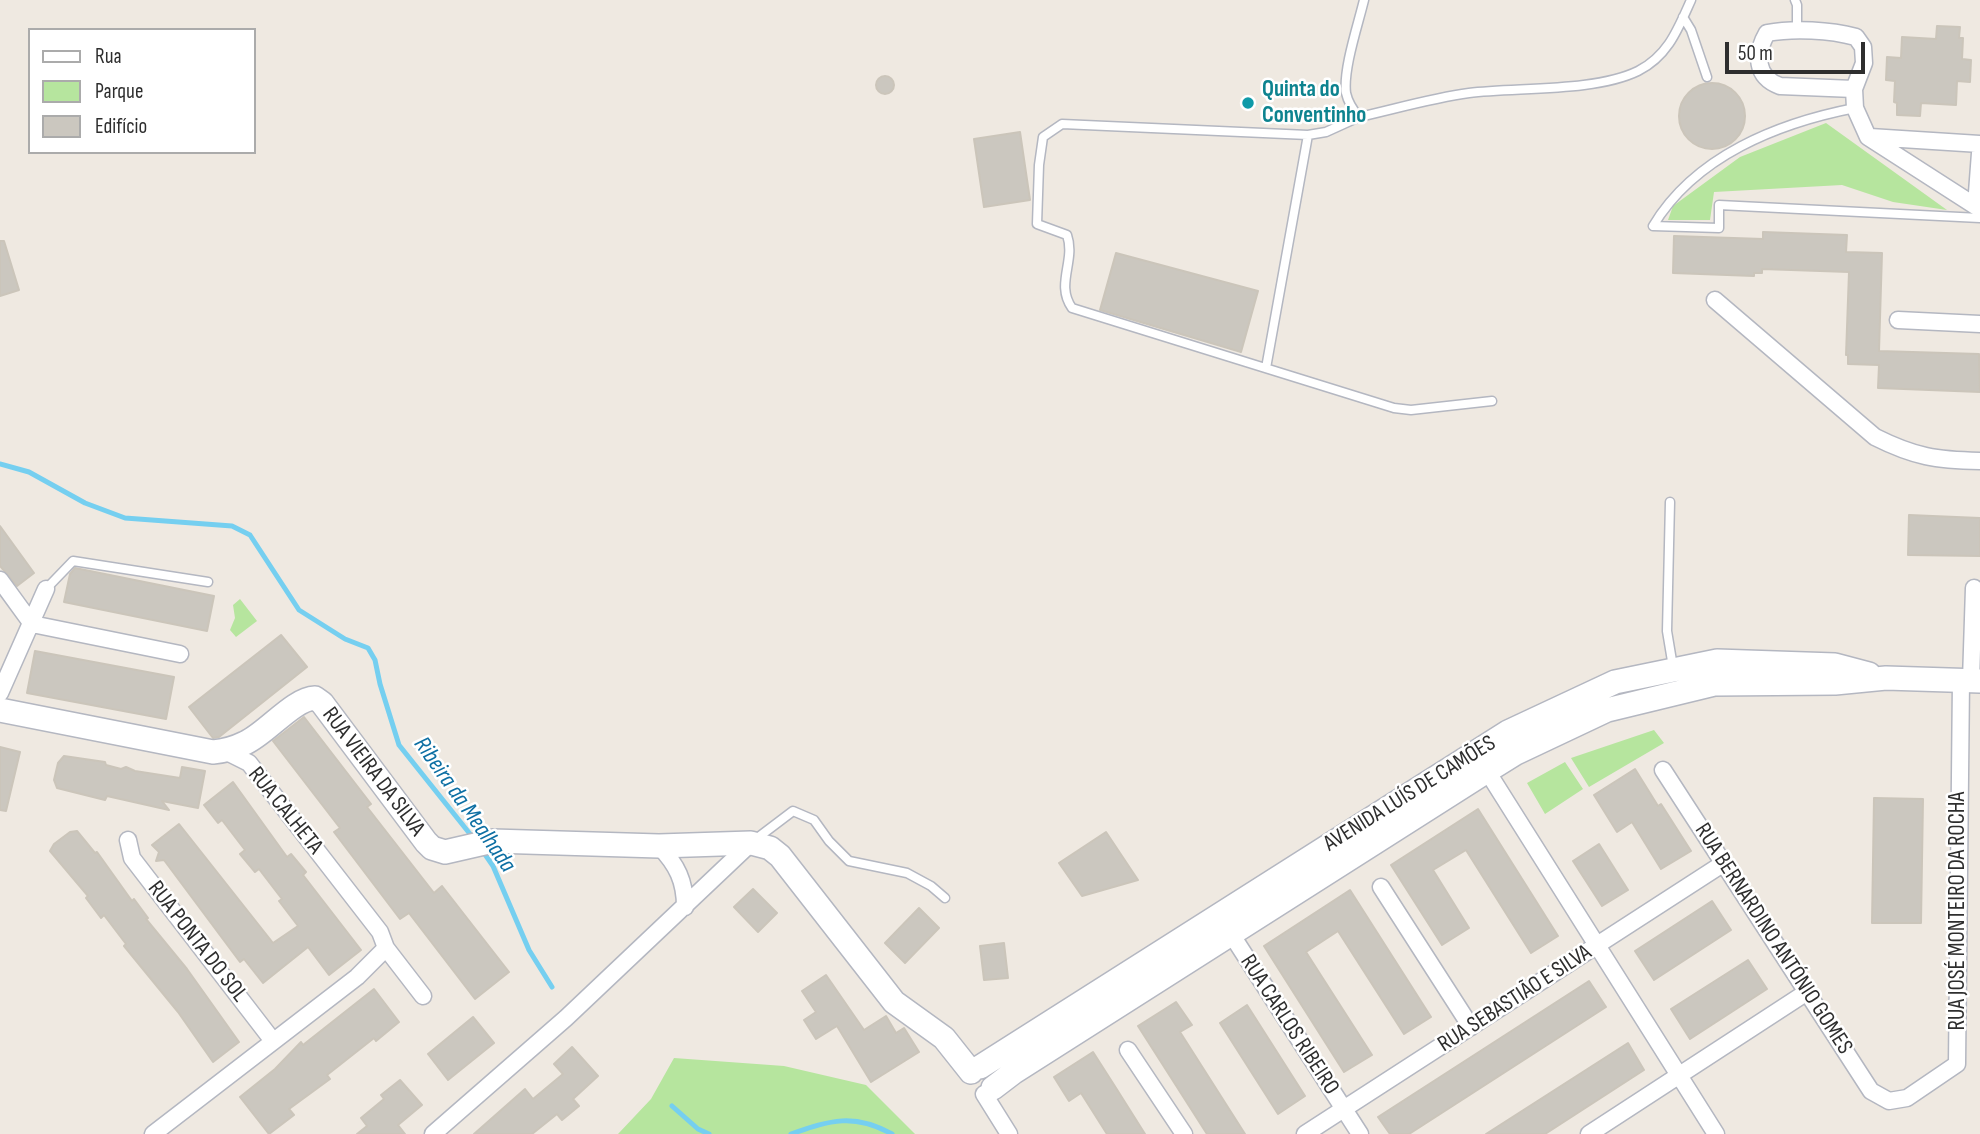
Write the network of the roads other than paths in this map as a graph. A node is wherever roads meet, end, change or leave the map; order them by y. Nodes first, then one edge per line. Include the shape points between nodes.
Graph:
1 (1364, 0) edge
2 (1691, 0) edge
3 (1795, 0) edge
4 (1684, 17) junction
5 (1797, 31) junction
6 (1707, 77) dead end
7 (1854, 89) junction
8 (1855, 108) junction
9 (1359, 117) junction
10 (1307, 135) junction
11 (1868, 137) junction
12 (1980, 144) edge
13 (1980, 153) edge
14 (1979, 211) edge
15 (1715, 300) dead end
16 (1898, 320) dead end
17 (1980, 324) edge
18 (1266, 369) junction
19 (1492, 401) dead end
20 (1980, 461) edge
21 (1670, 502) dead end
22 (0, 580) edge
23 (208, 582) dead end
24 (1974, 588) dead end
25 (46, 589) joint
26 (33, 624) junction
27 (180, 654) dead end
28 (1673, 670) junction
29 (1886, 678) junction
30 (1971, 680) edge
31 (0, 693) edge
32 (0, 710) edge
33 (225, 751) junction
34 (1481, 762) junction
35 (1663, 770) dead end
36 (128, 840) dead end
37 (751, 843) junction
38 (659, 846) junction
39 (1724, 863) junction
40 (1381, 887) dead end
41 (945, 898) dead end
42 (685, 907) junction
43 (1225, 925) junction
44 (1597, 945) junction
45 (386, 948) junction
46 (1807, 992) junction
47 (423, 996) dead end
48 (1471, 1027) junction
49 (273, 1041) junction
50 (1128, 1050) dead end
51 (976, 1070) junction
52 (1679, 1076) junction
53 (989, 1091) junction
54 (1889, 1101) joint
55 (1343, 1110) junction
56 (153, 1134) edge
57 (433, 1134) edge
58 (1009, 1134) edge
59 (1184, 1134) edge
60 (1306, 1134) edge
61 (1360, 1134) edge
62 (1589, 1134) edge
63 (1716, 1134) edge

1 - 9 lane via 1346,79 1346,95
2 - 4 lane
3 - 5 lane
4 - 6 lane
4 - 9 lane via 1670,47 1638,71 1618,78 1467,94
5 - 7 street via 1856,37 1863,47 1864,63
5 - 7 street via 1767,33 1762,42 1759,54 1769,82
7 - 8 street
8 - 11 street
8 - 14 lane via 1788,125 1718,160 1680,189 1653,226 1718,228 1719,205
9 - 10 lane
10 - 18 lane
10 - 18 lane via 1062,124 1042,136 1037,224 1067,235 1072,248 1066,299 1072,308
11 - 12 street
11 - 14 street
13 - 14 street
15 - 20 street via 1875,437 1904,452 1937,460
16 - 17 street
18 - 19 lane via 1394,408
21 - 28 lane via 1667,631
22 - 26 street
23 - 25 lane via 73,561
24 - 30 street
25 - 26 street
26 - 27 street
26 - 31 street
28 - 29 street, AVENIDA LUÍS DE CAMÕES via 1717,662 1835,665
28 - 34 street, AVENIDA LUÍS DE CAMÕES via 1615,682 1508,732
29 - 30 street, AVENIDA LUÍS DE CAMÕES
29 - 34 street, AVENIDA LUÍS DE CAMÕES via 1714,684 1607,710 1516,753
30 - 54 street, RUA JOSÉ MONTEIRO DA ROCHA via 1957,1064 1907,1097
32 - 33 street, RUA CALHETA
33 - 38 street, RUA VIEIRA DA SILVA via 247,743 301,702 315,698 426,842 439,851 493,841
33 - 45 street, RUA CALHETA via 249,763 380,932
34 - 43 street, AVENIDA LUÍS DE CAMÕES
34 - 44 street
35 - 39 street, RUA BERNARDINO ANTÓNIO GOMES
36 - 49 street, RUA PONTA DO SOL via 132,858
37 - 38 street, RUA VIEIRA DA SILVA
37 - 41 lane via 793,811 814,820 849,861 907,873
37 - 42 street
37 - 51 street via 780,856 894,1002 944,1038
38 - 42 street via 679,871
39 - 44 street, RUA SEBASTIÃO E SILVA
39 - 46 street, RUA BERNARDINO ANTÓNIO GOMES
40 - 48 street
42 - 57 street
43 - 51 street, AVENIDA LUÍS DE CAMÕES
43 - 53 street, AVENIDA LUÍS DE CAMÕES
43 - 55 street, RUA CARLOS RIBEIRO
44 - 48 street, RUA SEBASTIÃO E SILVA
44 - 52 street
45 - 47 street, RUA CALHETA
45 - 49 street via 357,977
46 - 52 street
46 - 54 street, RUA BERNARDINO ANTÓNIO GOMES via 1871,1091
48 - 55 street, RUA SEBASTIÃO E SILVA
49 - 56 street
50 - 59 street
51 - 53 street via 992,1072 996,1080
52 - 62 street
52 - 63 street
53 - 58 street
55 - 60 street, RUA SEBASTIÃO E SILVA
55 - 61 street, RUA CARLOS RIBEIRO

